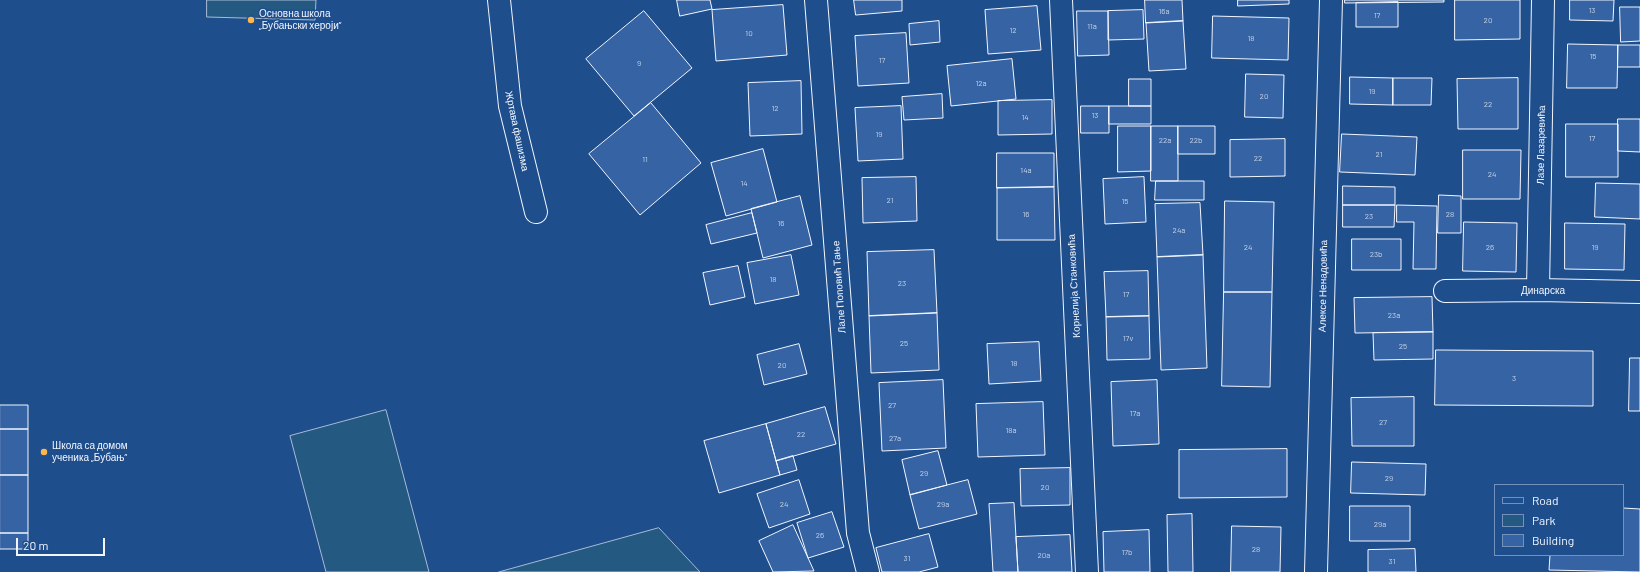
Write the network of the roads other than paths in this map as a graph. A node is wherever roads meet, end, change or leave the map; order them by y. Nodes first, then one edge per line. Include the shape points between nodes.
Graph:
1 (499, 0) edge
2 (816, 0) edge
3 (1061, 0) edge
4 (1331, 0) edge
5 (1543, 0) edge
6 (536, 212) dead end
7 (1538, 290) junction
8 (1445, 291) dead end
9 (1640, 292) edge
10 (868, 572) edge
11 (1088, 572) edge
12 (1316, 572) edge

1 - 6 street, Жртава фашизма via 510,106
2 - 10 street, Лале Поповић Тање via 858,533
3 - 11 street, Корнелија Станковића
4 - 12 street, Алексе Ненадовића
5 - 7 street, Лазе Лазаревића
7 - 8 street, Динарска
7 - 9 street, Динарска

